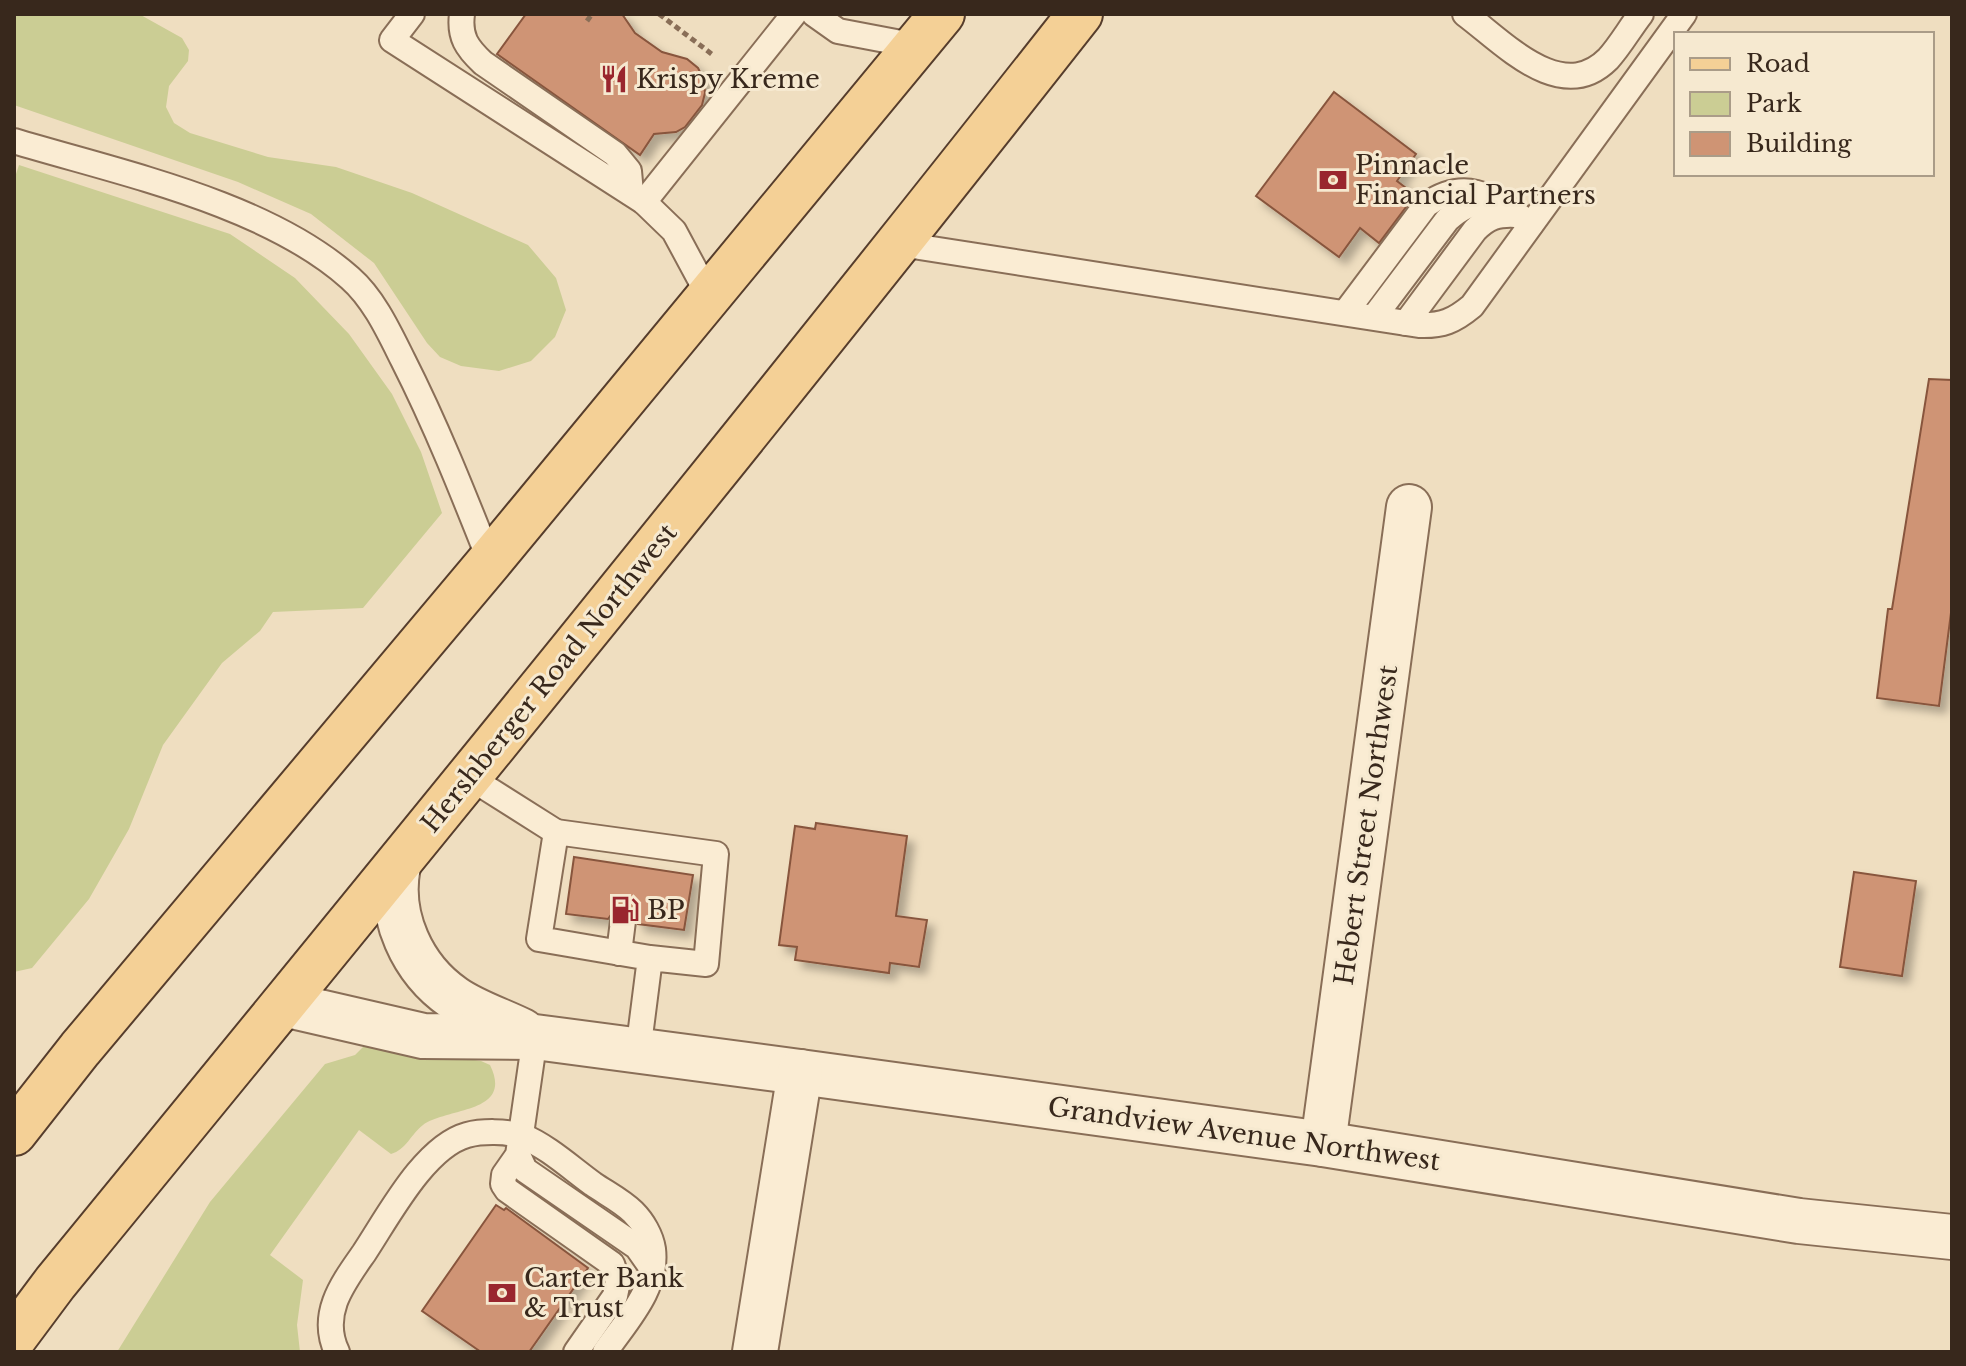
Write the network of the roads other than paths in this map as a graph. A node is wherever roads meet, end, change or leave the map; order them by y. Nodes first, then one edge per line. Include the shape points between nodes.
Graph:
1 (412, 14) edge
2 (462, 14) edge
3 (794, 14) edge
4 (814, 14) edge
5 (1080, 14) edge
6 (1465, 14) edge
7 (1641, 14) edge
8 (1684, 14) edge
9 (930, 30) edge
10 (14, 141) edge
11 (638, 198) junction
12 (1516, 214) junction
13 (900, 244) junction
14 (709, 296) junction
15 (1345, 313) junction
16 (1374, 317) junction
17 (1406, 323) junction
18 (1409, 507) dead end
19 (490, 561) junction
20 (469, 777) junction
21 (556, 832) junction
22 (398, 866) junction
23 (623, 921) dead end
24 (619, 953) junction
25 (650, 958) junction
26 (284, 1004) junction
27 (535, 1037) junction
28 (80, 1049) junction
29 (638, 1052) junction
30 (800, 1072) junction
31 (14, 1097) edge
32 (14, 1133) edge
33 (1323, 1144) junction
34 (519, 1145) junction
35 (1952, 1237) edge
36 (14, 1338) edge
37 (337, 1352) edge
38 (576, 1352) edge
39 (605, 1352) edge
40 (755, 1352) edge

1 - 11 lane via 392,40
2 - 11 lane via 466,47 615,154 629,171
3 - 11 lane
4 - 9 lane via 838,31
5 - 13 main road, Hershberger Road Northwest
6 - 7 lane via 1539,69 1572,77 1607,59
8 - 12 lane
9 - 14 main road
10 - 19 lane via 217,202 296,240 351,279 382,318 432,417
11 - 14 lane via 674,231
12 - 15 lane via 1480,192 1441,195 1426,205
12 - 16 lane via 1478,202 1461,208
12 - 17 lane via 1486,219
12 - 17 lane via 1472,306 1439,325
13 - 15 lane
13 - 20 main road, Hershberger Road Northwest
14 - 19 main road
15 - 16 lane
16 - 17 lane
18 - 33 street, Hebert Street Northwest
19 - 28 main road
20 - 21 lane
20 - 22 main road, Hershberger Road Northwest
21 - 24 lane via 539,939
21 - 25 lane via 631,854 716,854 706,964
22 - 26 main road, Hershberger Road Northwest
22 - 27 street, Grandview Avenue Northwest via 395,895 401,929 422,965 452,997
23 - 24 lane
24 - 25 lane
25 - 29 lane
26 - 27 street, Grandview Avenue Northwest via 423,1036
26 - 36 main road, Hershberger Road Northwest
27 - 29 street, Grandview Avenue Northwest
27 - 34 lane
28 - 31 main road
28 - 32 main road
29 - 30 street, Grandview Avenue Northwest
30 - 33 street, Grandview Avenue Northwest
30 - 40 street
33 - 35 street, Grandview Avenue Northwest via 1799,1221
34 - 37 lane via 491,1132 467,1135 442,1148 422,1169 339,1288 330,1313
34 - 38 lane via 504,1175 507,1190 612,1264 618,1281 615,1296
34 - 39 lane via 632,1211 646,1228 653,1248 647,1291

